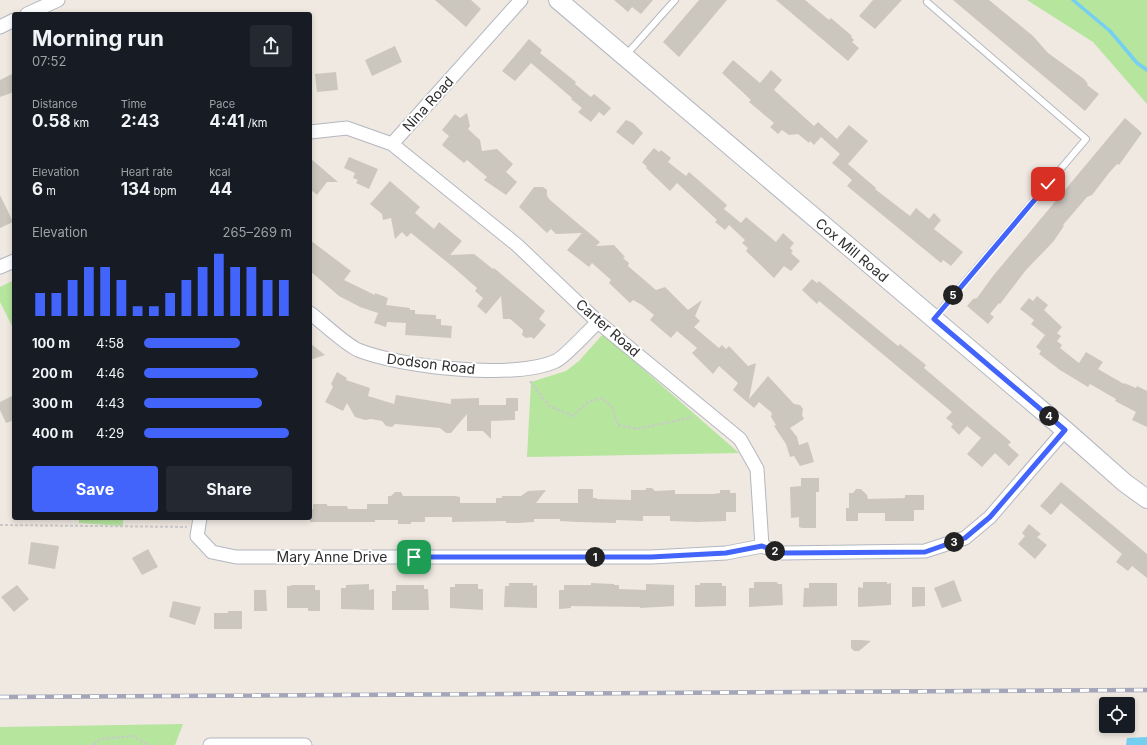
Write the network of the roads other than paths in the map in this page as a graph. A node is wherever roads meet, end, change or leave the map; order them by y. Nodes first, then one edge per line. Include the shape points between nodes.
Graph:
1 (58, 0) edge
2 (521, 0) edge
3 (558, 0) edge
4 (675, 0) edge
5 (928, 2) dead end
6 (31, 12) edge
7 (12, 21) edge
8 (0, 27) edge
9 (625, 56) junction
10 (312, 132) edge
11 (392, 144) junction
12 (12, 262) edge
13 (0, 267) edge
14 (312, 315) edge
15 (934, 319) junction
16 (598, 322) junction
17 (1065, 430) junction
18 (1147, 499) edge
19 (199, 522) edge
20 (762, 546) junction
21 (210, 745) edge
22 (305, 745) edge

1 - 6 street
2 - 11 street, Nina Road
3 - 9 street, Cox Mill Road
4 - 9 lane
5 - 15 lane via 1086,138
7 - 8 street
9 - 15 street, Cox Mill Road
10 - 11 street, Nina Road via 348,128
11 - 16 street, Carter Road via 517,245
12 - 13 street
14 - 16 street, Dodson Road via 357,349 391,361 465,370 533,368 557,361
15 - 17 street, Cox Mill Road
16 - 20 street, Carter Road via 740,438 757,469
17 - 18 street, Cox Mill Road
17 - 20 street via 990,517 965,538 925,552 782,553
19 - 20 street, Mary Anne Drive via 197,536 212,552 236,557 651,557 726,553
21 - 22 street

